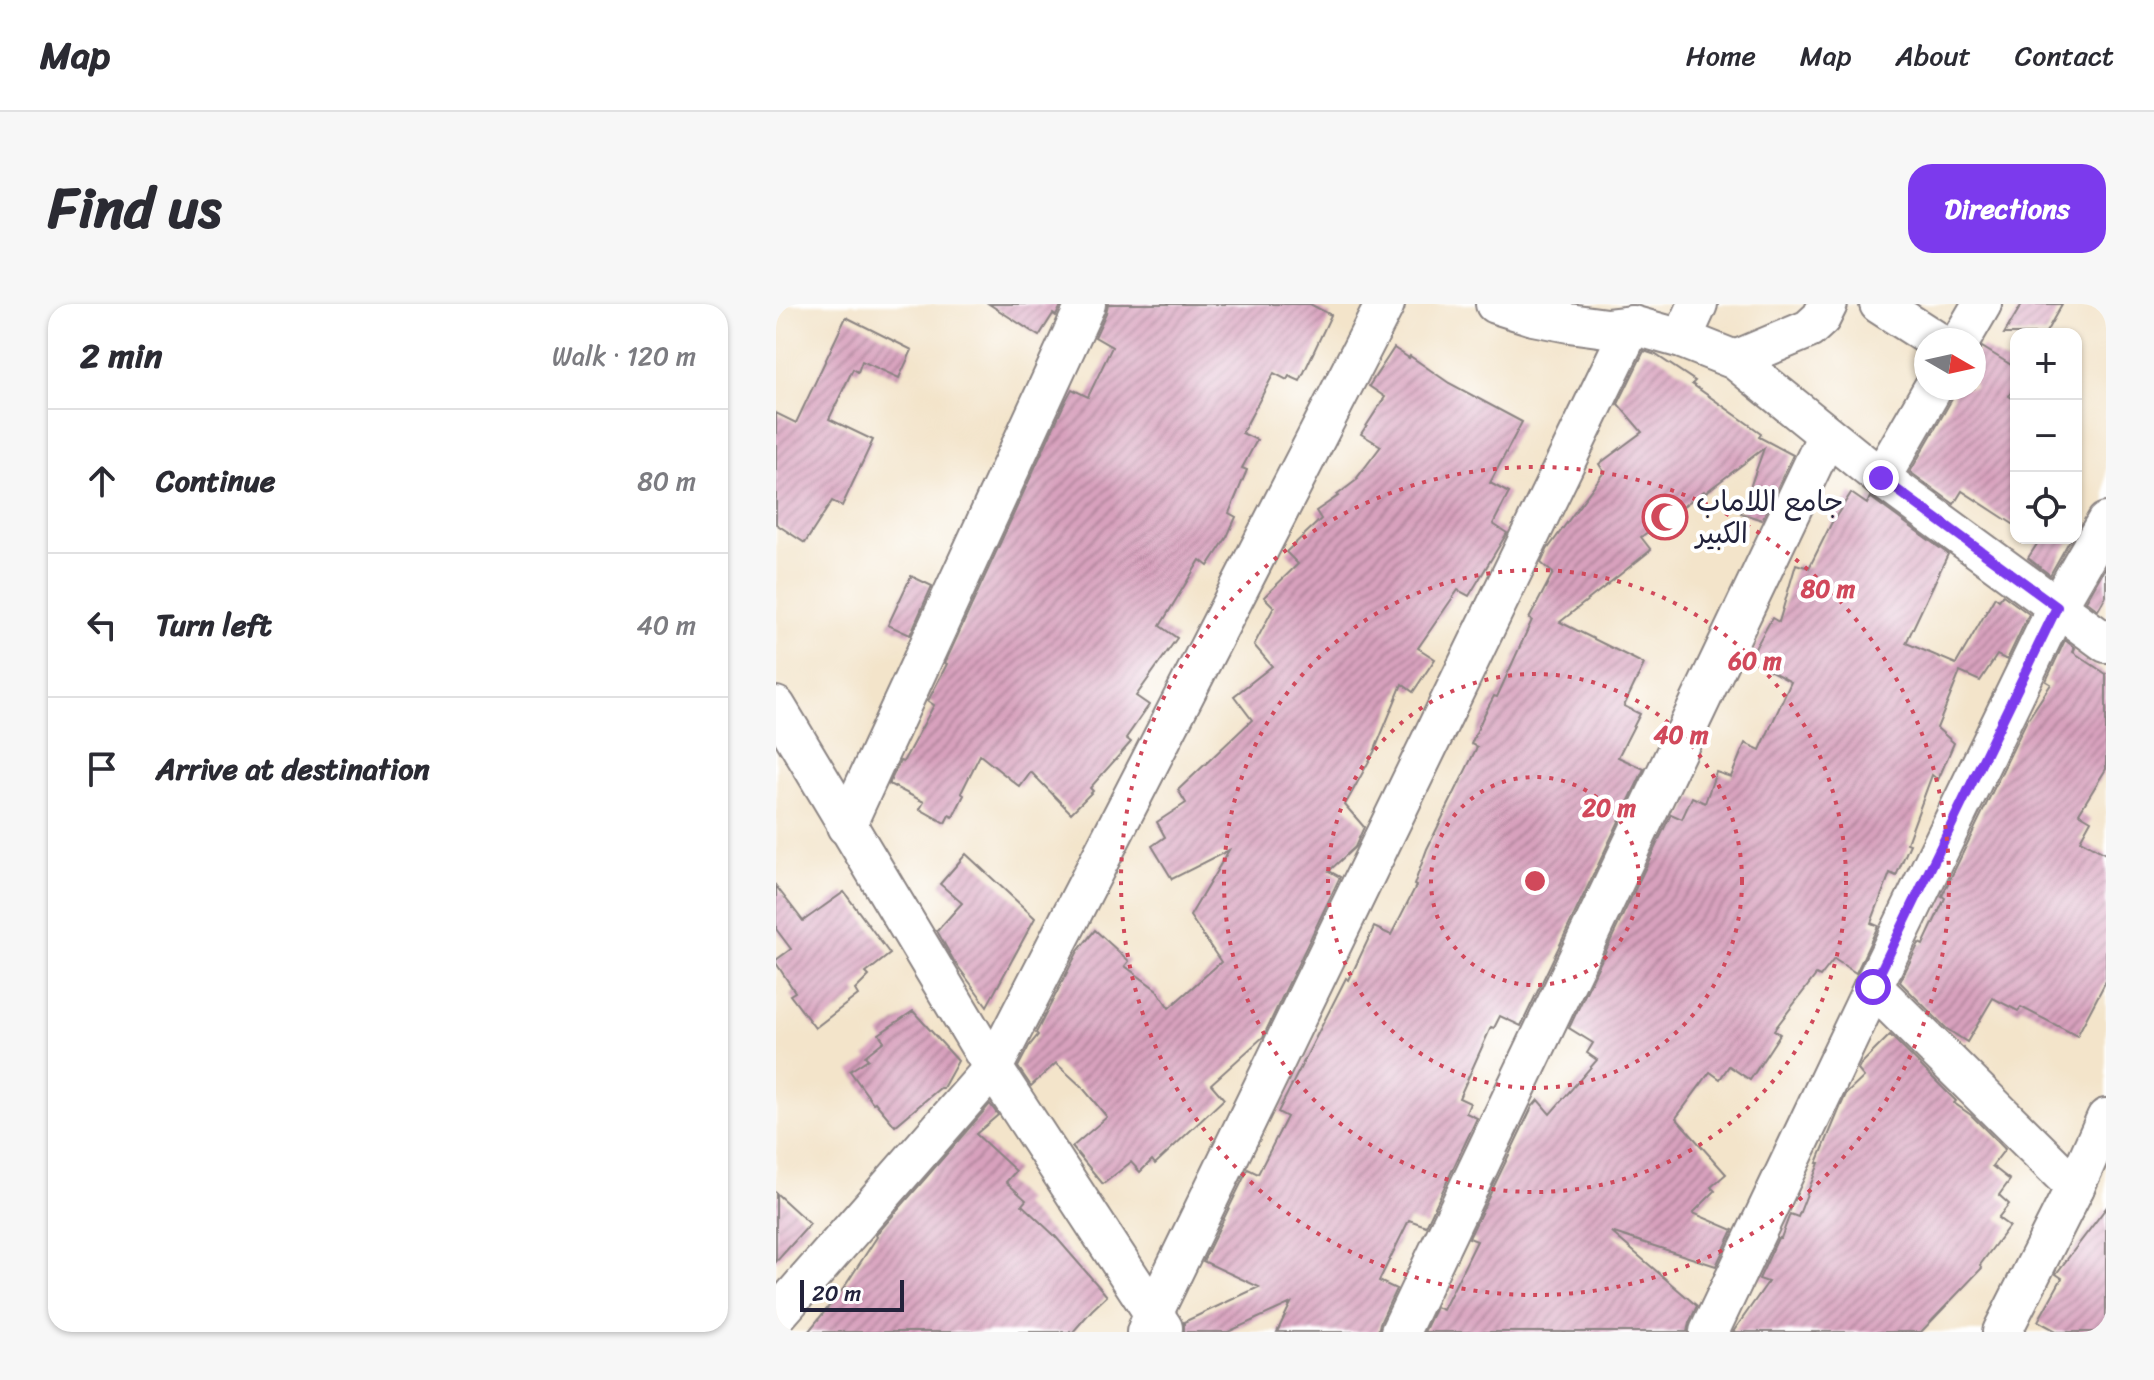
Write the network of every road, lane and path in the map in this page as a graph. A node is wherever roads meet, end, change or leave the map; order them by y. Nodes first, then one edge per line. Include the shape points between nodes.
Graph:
1 (1086, 304) edge
2 (1385, 304) edge
3 (1495, 304) edge
4 (1698, 304) edge
5 (1828, 304) edge
6 (1879, 304) edge
7 (1982, 304) edge
8 (1632, 325) junction
9 (1916, 328) edge
10 (1968, 328) edge
11 (1682, 339) junction
12 (1735, 360) junction
13 (1926, 400) edge
14 (1827, 435) junction
15 (1881, 478) junction
16 (2106, 522) edge
17 (2057, 607) junction
18 (2106, 643) edge
19 (776, 706) edge
20 (846, 826) junction
21 (1873, 987) junction
22 (993, 1068) junction
23 (2106, 1118) edge
24 (2075, 1187) junction
25 (776, 1316) edge
26 (1155, 1325) edge
27 (1400, 1332) edge
28 (1709, 1332) edge
29 (2002, 1332) edge

1 - 20 street
2 - 22 street
3 - 8 street via 1569,323
4 - 11 street
5 - 12 street via 1809,329
6 - 9 street
7 - 10 street
8 - 11 street
8 - 26 street
11 - 12 street
12 - 14 street
13 - 15 street
14 - 15 street
14 - 27 street
15 - 17 street
16 - 17 street
17 - 18 street
17 - 21 street
19 - 20 street
20 - 22 street
21 - 24 street
21 - 28 street
22 - 25 street
22 - 26 street
23 - 24 street
24 - 29 street

